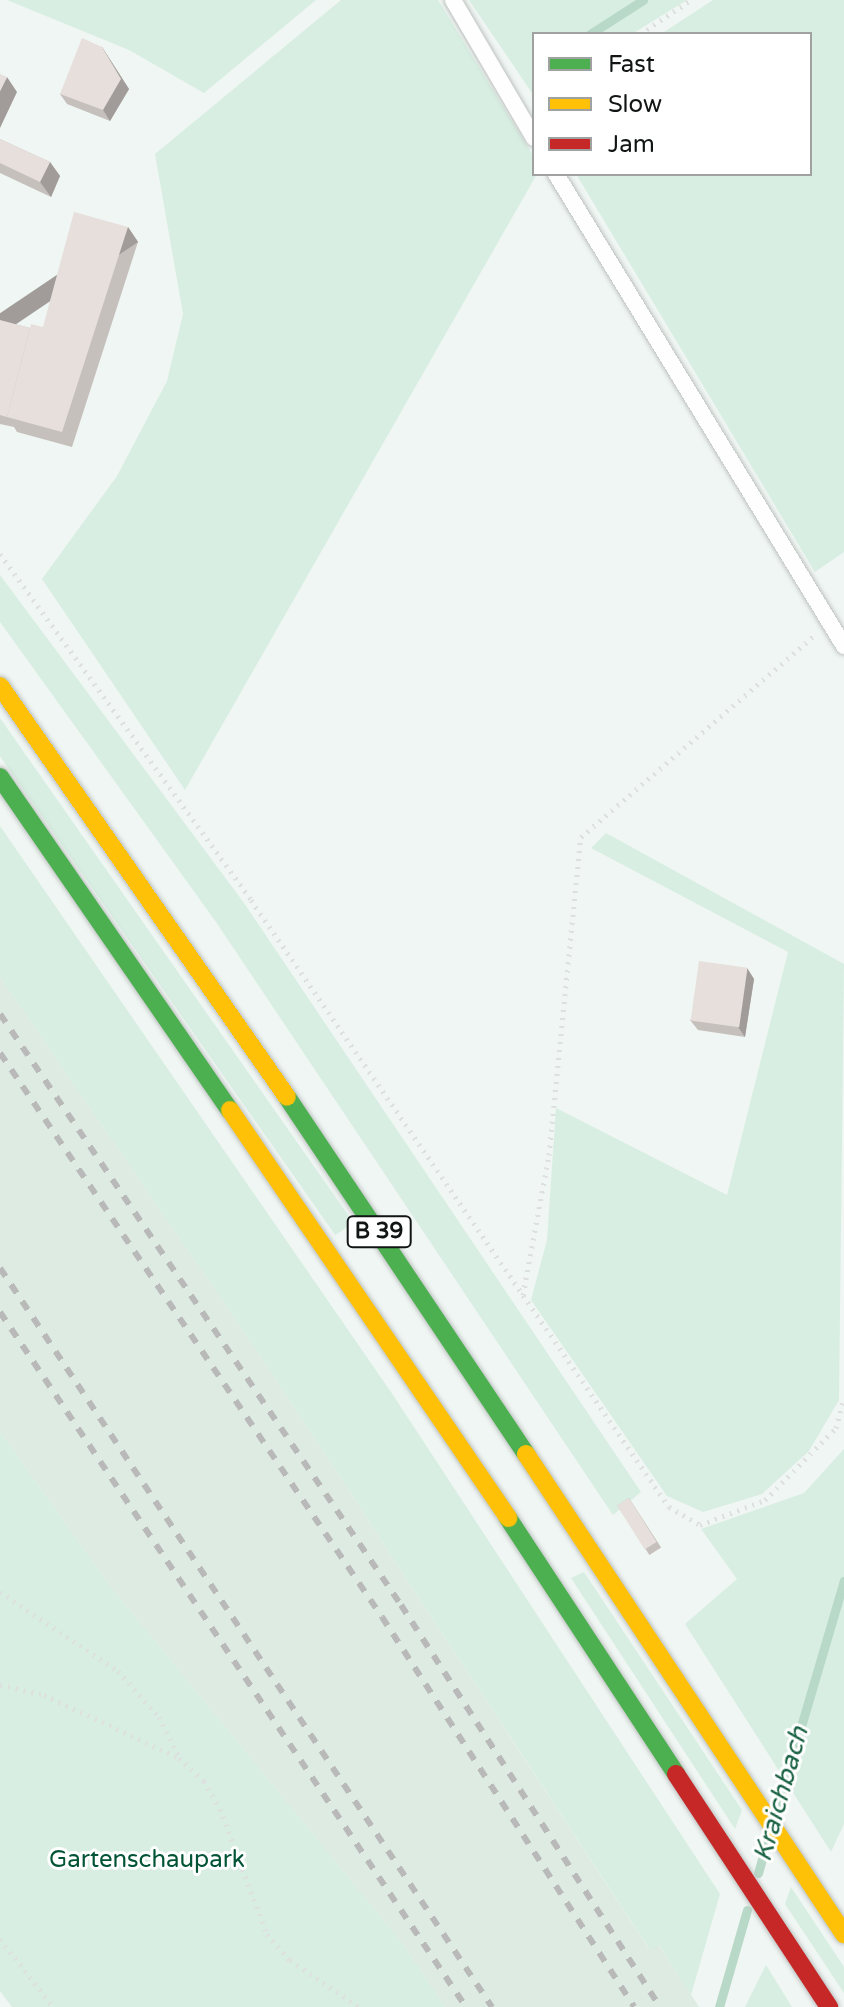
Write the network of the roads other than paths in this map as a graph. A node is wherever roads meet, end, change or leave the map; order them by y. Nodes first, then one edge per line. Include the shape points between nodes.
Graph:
1 (453, 0) edge
2 (532, 135) edge
3 (557, 176) edge
4 (844, 646) edge
5 (0, 686) edge
6 (0, 777) edge
7 (844, 1934) edge
8 (829, 2007) edge

1 - 2 lane
3 - 4 lane
5 - 7 highway, B 39 via 338,1170
6 - 8 highway, B 39 via 336,1259

